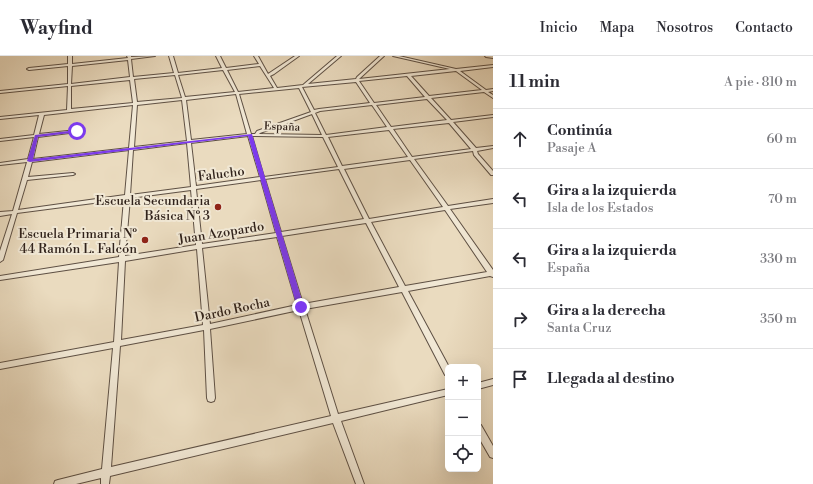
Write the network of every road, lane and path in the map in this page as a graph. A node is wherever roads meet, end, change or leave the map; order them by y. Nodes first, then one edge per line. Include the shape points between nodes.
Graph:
1 (70, 56) edge
2 (153, 56) edge
3 (171, 56) edge
4 (218, 56) edge
5 (256, 56) edge
6 (297, 56) edge
7 (339, 56) edge
8 (382, 56) edge
9 (395, 56) edge
10 (487, 56) edge
11 (129, 57) edge
12 (493, 57) edge
13 (70, 64) junction
14 (261, 65) junction
15 (493, 66) edge
16 (29, 69) dead end
17 (224, 69) junction
18 (457, 70) junction
19 (176, 74) junction
20 (268, 75) junction
21 (408, 75) junction
22 (132, 78) junction
23 (357, 80) junction
24 (70, 85) junction
25 (302, 86) junction
26 (276, 89) junction
27 (493, 90) edge
28 (486, 91) junction
29 (0, 92) edge
30 (237, 93) junction
31 (428, 97) junction
32 (493, 97) edge
33 (184, 98) junction
34 (135, 104) junction
35 (372, 104) junction
36 (69, 110) junction
37 (313, 111) junction
38 (42, 113) junction
39 (493, 116) edge
40 (0, 118) edge
41 (451, 121) junction
42 (390, 129) junction
43 (77, 131) dead end
44 (253, 135) junction
45 (36, 136) junction
46 (325, 136) junction
47 (0, 140) edge
48 (189, 142) junction
49 (493, 147) edge
50 (132, 149) junction
51 (474, 150) junction
52 (411, 159) junction
53 (30, 161) junction
54 (0, 164) edge
55 (341, 168) junction
56 (73, 174) dead end
57 (493, 174) edge
58 (25, 179) junction
59 (263, 179) junction
60 (194, 188) junction
61 (128, 196) junction
62 (493, 201) edge
63 (446, 208) junction
64 (15, 212) junction
65 (0, 214) edge
66 (367, 220) junction
67 (279, 233) junction
68 (200, 246) junction
69 (122, 258) junction
70 (0, 260) edge
71 (493, 274) edge
72 (0, 278) edge
73 (404, 289) junction
74 (301, 307) junction
75 (207, 327) junction
76 (117, 344) junction
77 (0, 366) edge
78 (445, 367) edge
79 (493, 382) edge
80 (481, 385) edge
81 (445, 393) edge
82 (210, 398) dead end
83 (336, 419) junction
84 (481, 433) edge
85 (493, 454) edge
86 (106, 473) junction
87 (58, 484) edge
88 (105, 484) edge
89 (360, 484) edge

1 - 13 street
2 - 11 street
3 - 19 street
4 - 17 street
5 - 14 street
6 - 20 street
7 - 25 street
8 - 23 street
9 - 18 street
10 - 12 street
11 - 13 street
11 - 22 street
13 - 16 street
13 - 24 street
14 - 17 street
14 - 20 street
15 - 18 street
17 - 19 street
17 - 30 street
18 - 21 street
18 - 28 street
19 - 22 street
19 - 33 street
20 - 26 street
21 - 23 street
21 - 31 street
22 - 24 street
22 - 34 street
23 - 25 street
23 - 35 street
24 - 29 street
24 - 36 street
25 - 26 street
25 - 37 street
26 - 30 street
27 - 28 street
28 - 31 street
28 - 32 street
30 - 33 street
30 - 44 street
31 - 35 street
31 - 41 street
33 - 34 street
33 - 48 street
34 - 36 street
34 - 50 street
35 - 37 street
35 - 42 street
36 - 38 street
37 - 44 street
37 - 46 street
38 - 40 street
38 - 45 street
39 - 41 street, España
41 - 42 street, España
41 - 51 street
42 - 46 street, España
42 - 52 street
43 - 45 street
44 - 46 street, España
44 - 48 street, España
44 - 59 street
45 - 47 street
45 - 53 street
46 - 55 street
48 - 50 street, España
48 - 60 street
49 - 51 street, Falucho
50 - 53 street, España
50 - 61 street
51 - 52 street, Falucho
51 - 57 street
52 - 55 street, Falucho
52 - 63 street
53 - 54 street, España
53 - 58 street
55 - 59 street, Falucho
55 - 66 street
56 - 58 street
58 - 64 street
59 - 60 street, Falucho
59 - 67 street
60 - 61 street, Falucho
60 - 68 street
61 - 64 street, Falucho
61 - 69 street
62 - 63 street, Juan Azopardo
63 - 66 street, Juan Azopardo
63 - 71 street
64 - 65 street, Falucho
64 - 70 street
66 - 67 street, Juan Azopardo
66 - 73 street
67 - 68 street, Juan Azopardo
67 - 74 street
68 - 69 street, Juan Azopardo
68 - 75 street
69 - 72 street, Juan Azopardo
69 - 76 street
71 - 73 street, Dardo Rocha
73 - 74 street, Dardo Rocha
73 - 78 street
74 - 75 street, Dardo Rocha
74 - 83 street
75 - 76 street, Dardo Rocha
75 - 82 street
76 - 77 street, Dardo Rocha
76 - 86 street
79 - 80 street
81 - 83 street
83 - 86 street
83 - 89 street
84 - 85 street
86 - 87 street
86 - 88 street

